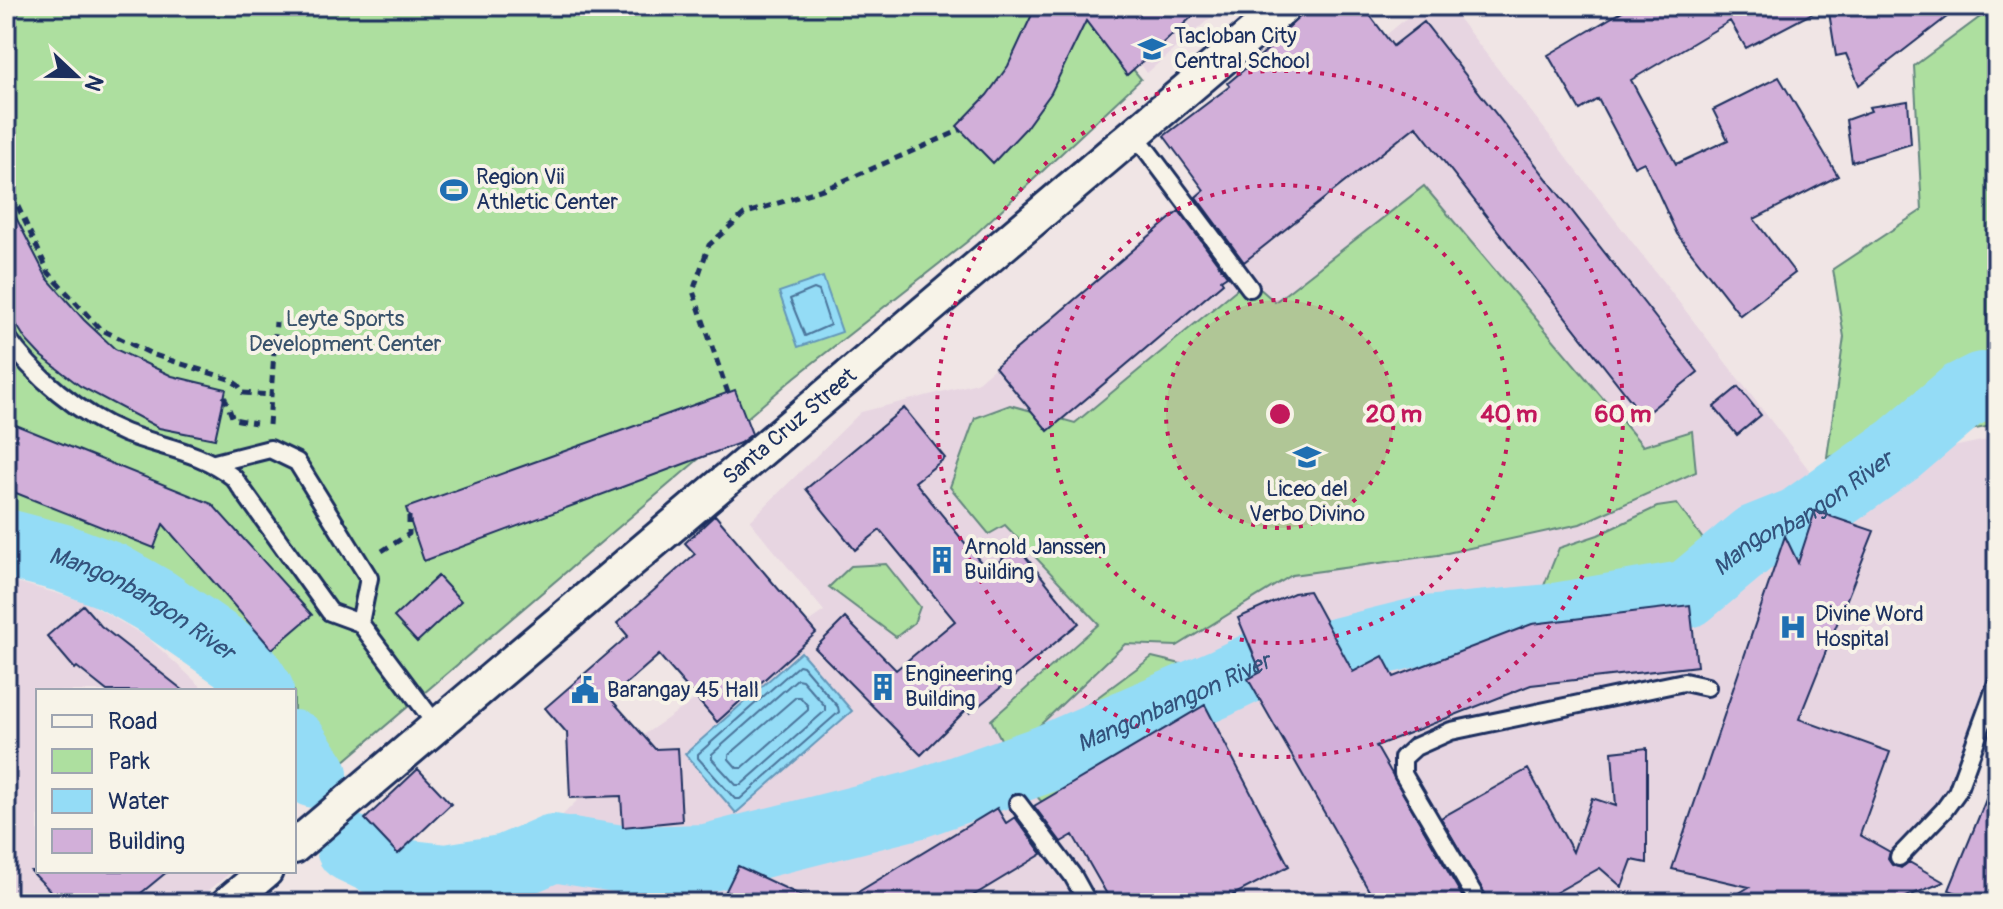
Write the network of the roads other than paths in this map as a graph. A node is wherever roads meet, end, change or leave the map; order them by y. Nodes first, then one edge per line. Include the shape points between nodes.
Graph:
1 (1285, 6) edge
2 (1134, 133) junction
3 (1250, 288) dead end
4 (6, 336) edge
5 (215, 463) junction
6 (360, 623) junction
7 (1997, 683) edge
8 (1707, 687) dead end
9 (437, 726) junction
10 (1018, 803) dead end
11 (303, 840) edge
12 (1899, 857) dead end
13 (264, 873) edge
14 (228, 903) edge
15 (1088, 903) edge
16 (1479, 903) edge

1 - 2 street, Santa Cruz Street
2 - 3 lane
2 - 9 street, Santa Cruz Street
4 - 5 lane via 21,358 93,418
5 - 6 lane via 234,478 330,612
5 - 6 lane via 270,449 297,462 369,578
6 - 9 lane
7 - 12 lane via 1957,792
8 - 16 lane via 1684,682 1451,731 1403,758 1403,774
9 - 11 street, Santa Cruz Street
10 - 15 lane
13 - 14 street

